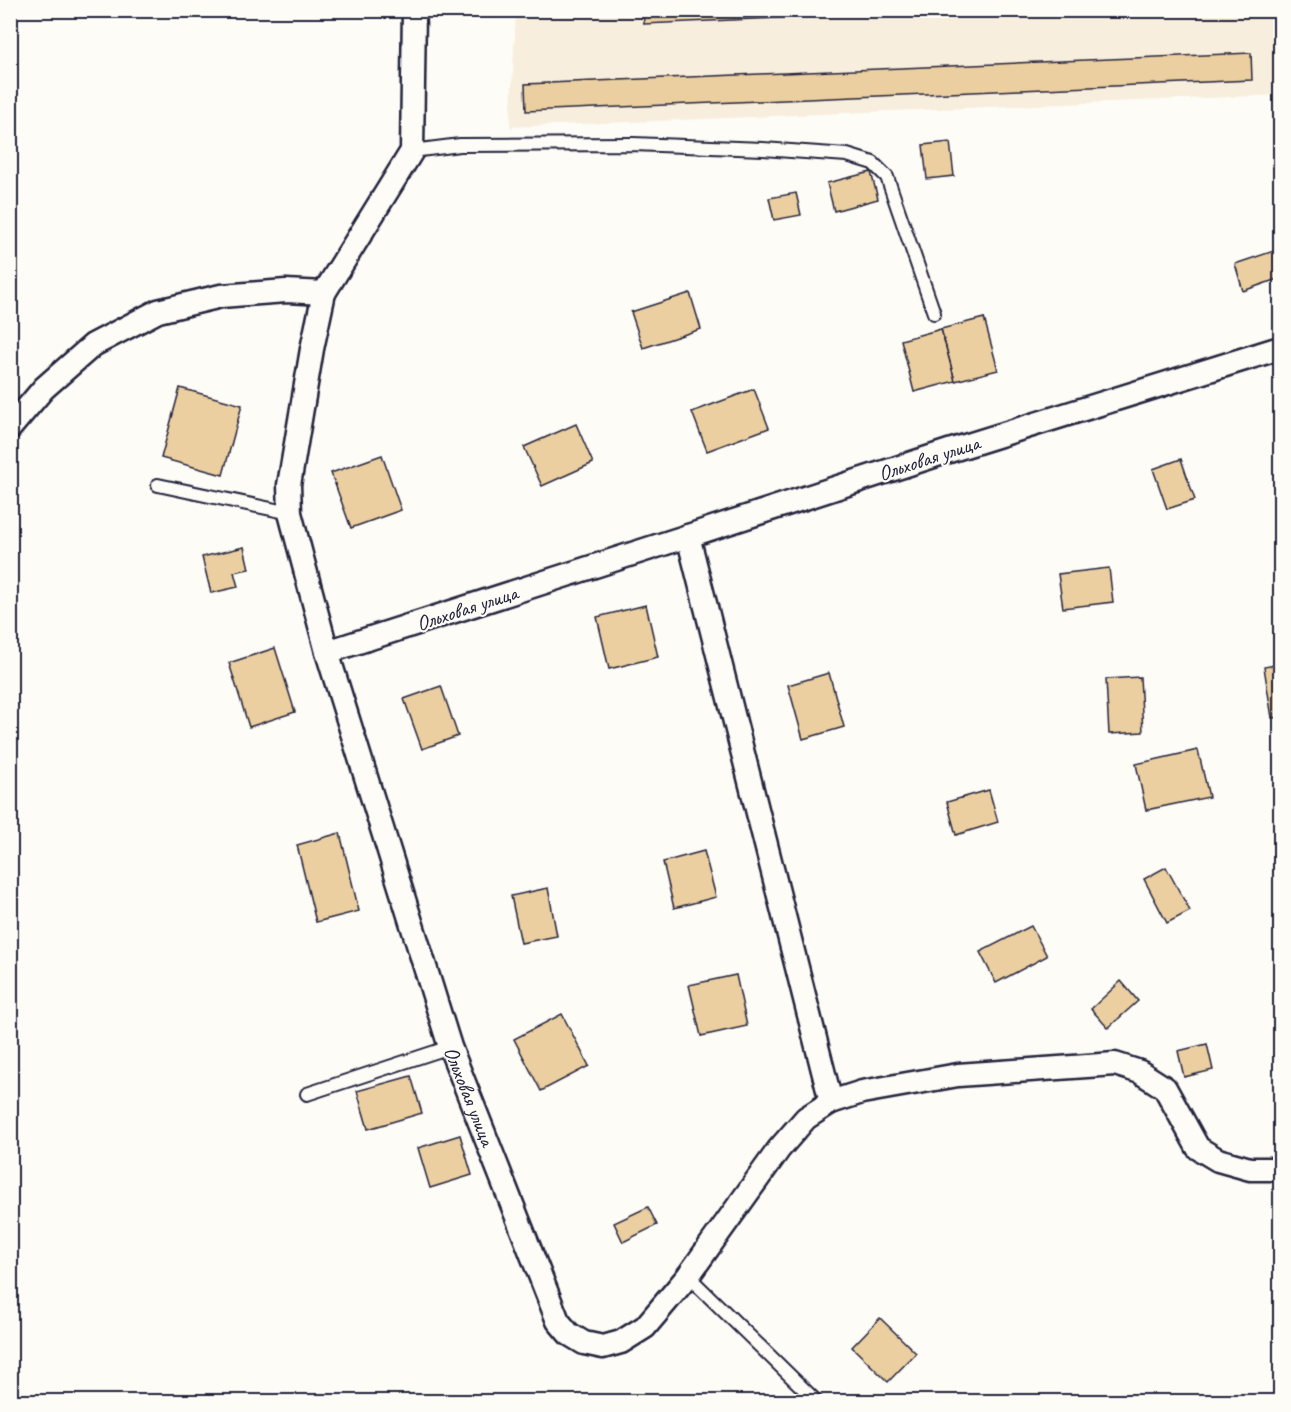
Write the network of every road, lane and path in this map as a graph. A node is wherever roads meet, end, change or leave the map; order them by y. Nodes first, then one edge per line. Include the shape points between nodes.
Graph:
1 (414, 10) edge
2 (412, 151) junction
3 (324, 293) junction
4 (934, 313) dead end
5 (1280, 348) edge
6 (10, 428) edge
7 (158, 485) dead end
8 (290, 513) junction
9 (688, 536) junction
10 (327, 652) junction
11 (450, 1047) junction
12 (307, 1094) dead end
13 (831, 1102) junction
14 (1281, 1169) edge
15 (688, 1276) junction
16 (817, 1401) edge

1 - 2 street
2 - 3 street
2 - 4 lane via 460,145 633,144 762,149 847,156 873,163 887,177
3 - 6 street via 286,291 221,296 158,310 93,345 44,388
3 - 8 street via 290,485
5 - 9 street, Ольховая улица
7 - 8 lane
8 - 10 street
9 - 10 street, Ольховая улица
9 - 13 street
10 - 11 street, Ольховая улица
11 - 12 lane
11 - 15 street, Ольховая улица via 558,1321 569,1334 584,1343 603,1347 621,1342 645,1327
13 - 14 street via 862,1092 958,1075 1115,1064 1140,1072 1165,1088 1198,1148 1218,1160 1250,1168
13 - 15 street via 806,1118 779,1149
15 - 16 lane

